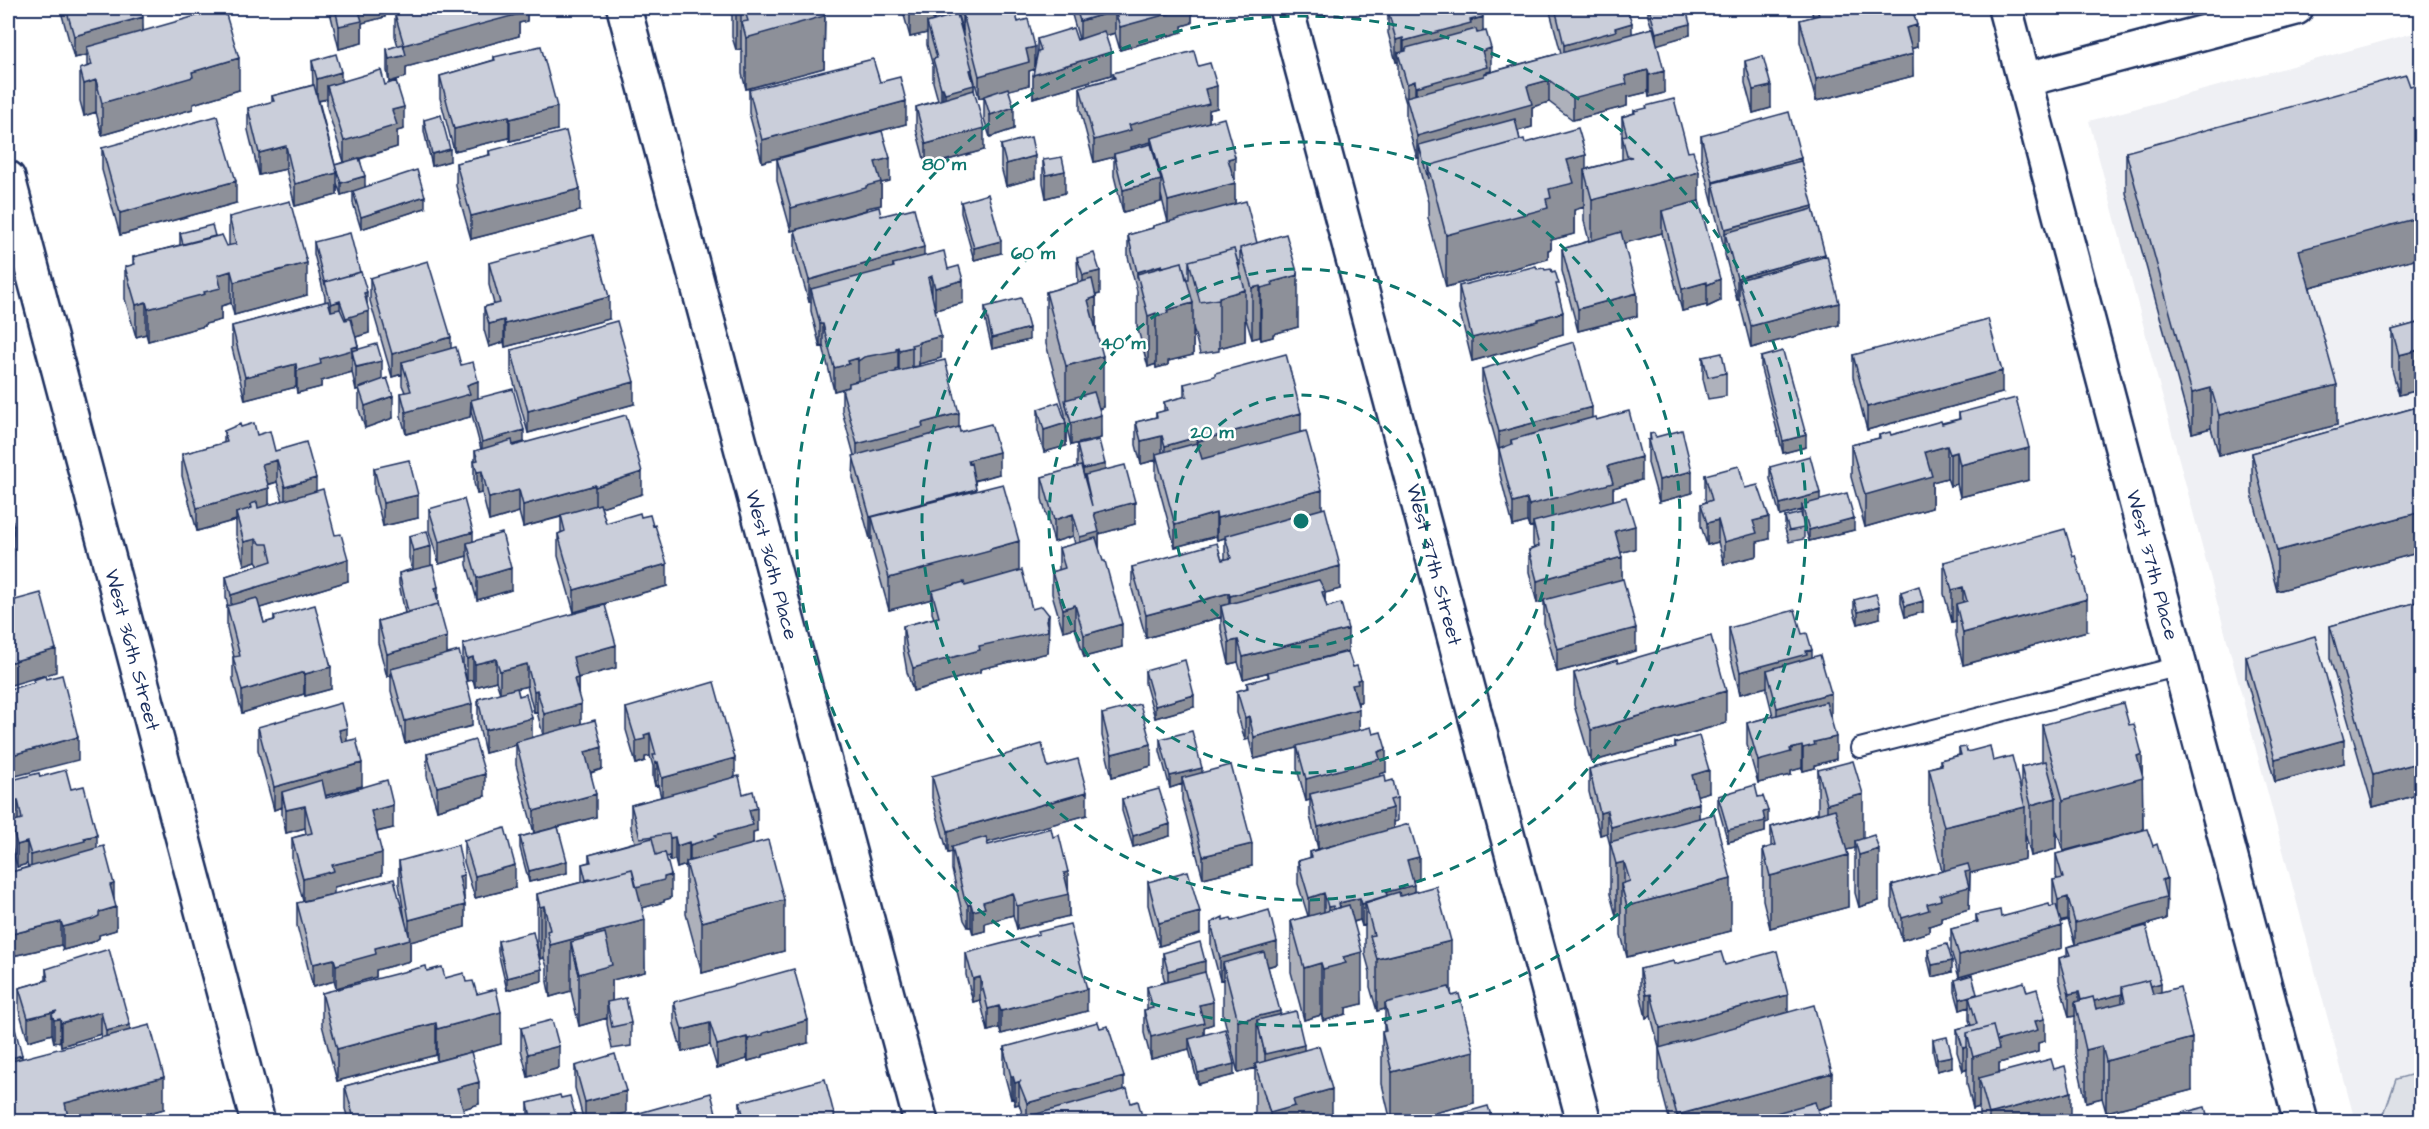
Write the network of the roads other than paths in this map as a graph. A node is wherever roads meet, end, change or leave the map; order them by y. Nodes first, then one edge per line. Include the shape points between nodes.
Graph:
1 (624, 8) edge
2 (1286, 8) edge
3 (2005, 8) edge
4 (2296, 8) edge
5 (2024, 80) junction
6 (8, 178) edge
7 (2180, 666) junction
8 (1860, 748) dead end
9 (258, 1122) edge
10 (921, 1122) edge
11 (1584, 1122) edge
12 (2301, 1122) edge

1 - 10 street, West 36th Place
2 - 11 street, West 37th Street
3 - 5 street, West 37th Place
4 - 5 street
5 - 7 street, West 37th Place
6 - 9 street, West 36th Street
7 - 8 lane
7 - 12 street, West 37th Place

